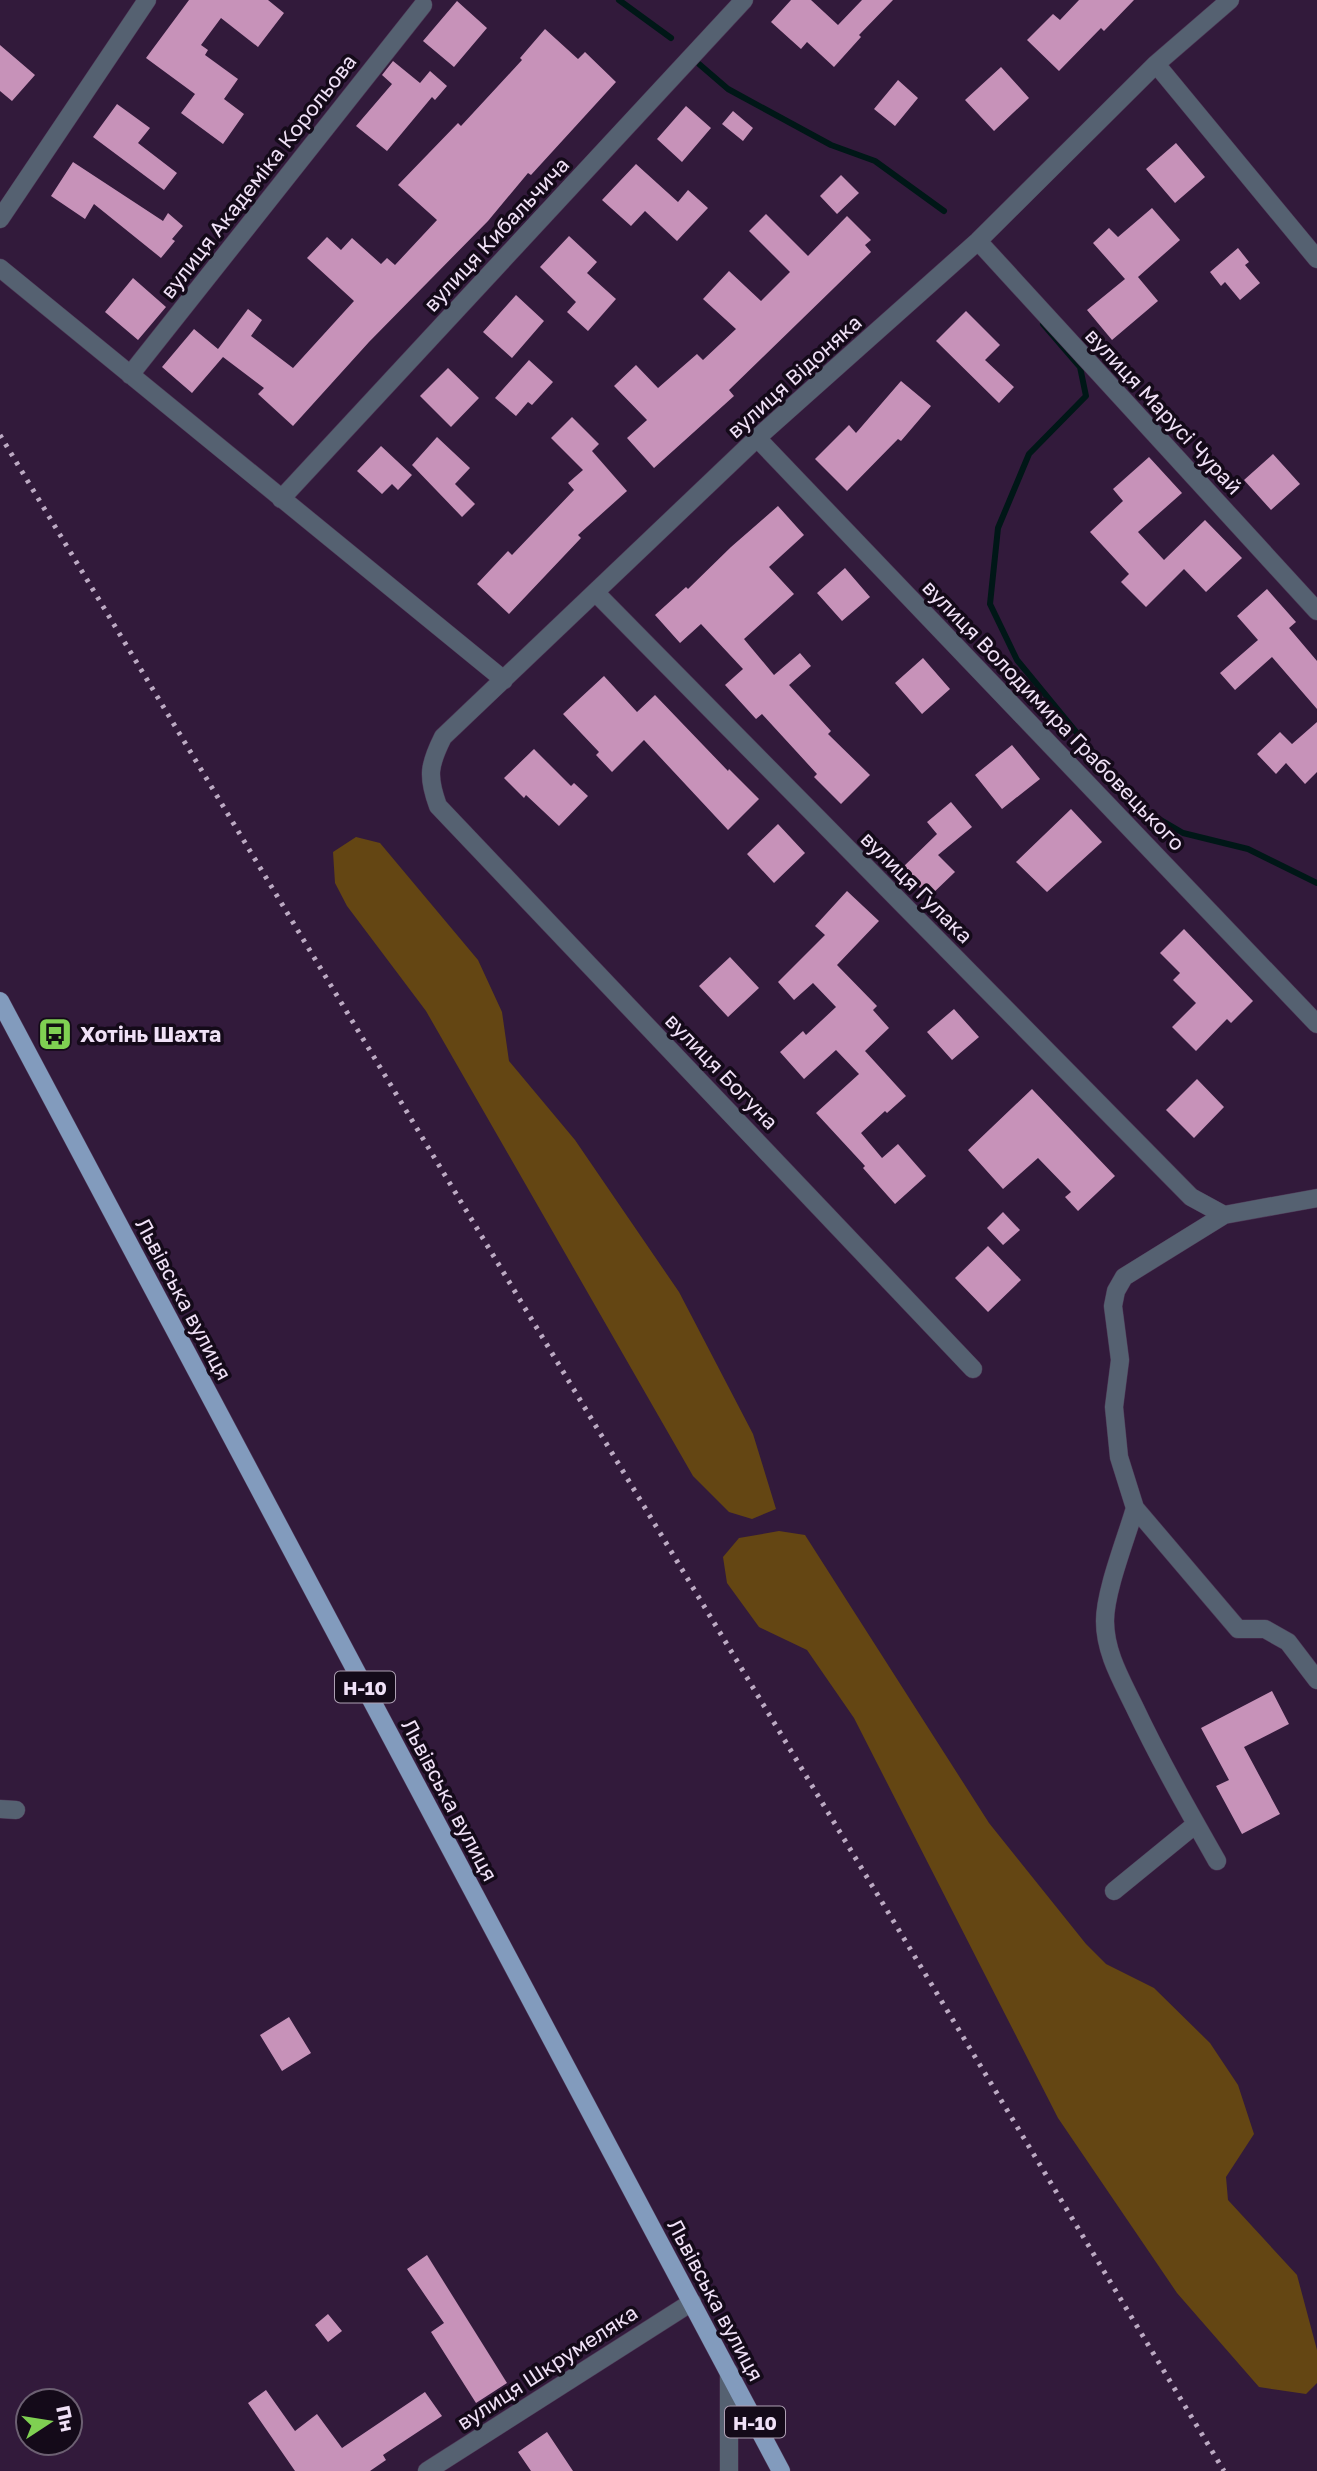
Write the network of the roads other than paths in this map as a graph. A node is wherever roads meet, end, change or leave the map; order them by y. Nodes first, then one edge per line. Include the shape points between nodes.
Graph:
1 (147, 0) edge
2 (744, 0) edge
3 (1230, 0) edge
4 (423, 5) dead end
5 (1156, 64) junction
6 (0, 219) edge
7 (978, 242) junction
8 (1317, 258) edge
9 (0, 268) edge
10 (130, 375) junction
11 (757, 438) junction
12 (281, 499) junction
13 (596, 593) junction
14 (1317, 611) edge
15 (504, 680) junction
16 (438, 806) joint
17 (0, 1001) edge
18 (1317, 1024) edge
19 (1317, 1198) edge
20 (1217, 1211) junction
21 (973, 1368) dead end
22 (1135, 1508) junction
23 (1317, 1680) edge
24 (1196, 1824) junction
25 (1217, 1861) dead end
26 (1114, 1891) dead end
27 (692, 2302) junction
28 (729, 2372) junction
29 (427, 2471) edge
30 (729, 2471) edge
31 (782, 2471) edge

1 - 6 street
2 - 12 street, вулиця Кибальчича
3 - 5 street, вулиця Відоняка
4 - 10 street, вулиця Академіка Корольова
5 - 7 street, вулиця Відоняка
5 - 8 street
7 - 11 street, вулиця Відоняка
7 - 14 street, вулиця Марусі Чурай
9 - 10 street
10 - 12 street
11 - 13 street, вулиця Відоняка
11 - 18 street, вулиця Володимира Грабовецького
12 - 15 street
13 - 15 street, вулиця Відоняка
13 - 20 street, вулиця Гулака via 1191,1197
15 - 16 street, вулиця Відоняка via 443,737 430,772
16 - 21 street, вулиця Богуна
17 - 27 main road, Львівська вулиця / Н-10
19 - 20 street
20 - 22 street via 1124,1277 1116,1291 1113,1306 1120,1360 1114,1406 1119,1457
22 - 23 street via 1238,1629 1265,1629 1288,1642
22 - 24 street via 1109,1597 1107,1643 1157,1754
24 - 25 street
24 - 26 street
27 - 28 main road, Львівська вулиця / Н-10
27 - 29 street, вулиця Шкрумеляка
28 - 30 street
28 - 31 main road, Львівська вулиця / Н-10

